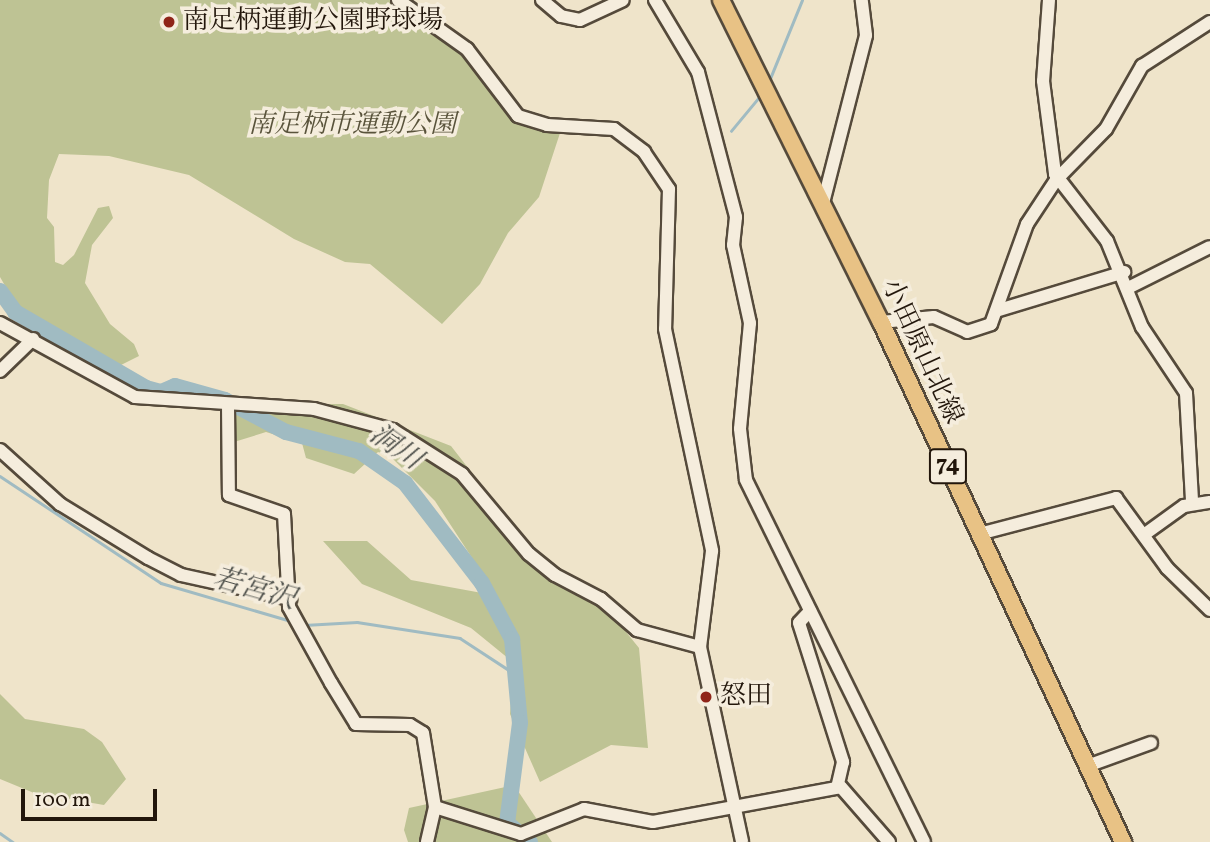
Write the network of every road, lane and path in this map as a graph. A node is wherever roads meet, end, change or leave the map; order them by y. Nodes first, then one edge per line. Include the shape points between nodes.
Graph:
1 (398, 0) edge
2 (542, 0) edge
3 (623, 0) edge
4 (655, 0) edge
5 (721, 0) edge
6 (862, 0) edge
7 (1049, 0) edge
8 (1210, 22) edge
9 (1056, 180) junction
10 (823, 203) junction
11 (1208, 251) edge
12 (1124, 272) junction
13 (1130, 286) junction
14 (999, 310) junction
15 (881, 322) junction
16 (0, 323) edge
17 (33, 339) junction
18 (0, 371) edge
19 (228, 406) junction
20 (0, 450) edge
21 (1192, 502) junction
22 (1210, 502) edge
23 (979, 534) junction
24 (1145, 534) junction
25 (290, 599) junction
26 (1210, 610) edge
27 (810, 611) junction
28 (700, 647) junction
29 (1151, 743) dead end
30 (1087, 765) junction
31 (837, 787) junction
32 (435, 807) junction
33 (735, 807) junction
34 (427, 842) edge
35 (743, 842) edge
36 (889, 842) edge
37 (924, 842) edge
38 (1122, 842) edge

1 - 28 street via 467,49 518,116 547,125 614,129 644,152 669,189 665,329 712,551
2 - 3 street via 561,16 580,20
4 - 27 street via 698,72 736,216 733,245 751,323 740,429 746,480
5 - 10 main road, 小田原山北線 / 74
6 - 10 street via 866,35
7 - 9 street via 1043,81
8 - 9 street via 1142,66 1106,129
9 - 12 street
9 - 14 street via 1027,224
10 - 15 main road, 小田原山北線 / 74
11 - 13 street
12 - 13 street
12 - 14 street
13 - 21 street via 1142,327 1186,393
14 - 15 street via 976,331 934,317
15 - 23 main road, 小田原山北線 / 74
16 - 17 street
17 - 18 street
17 - 19 street via 135,397 163,403 177,395
19 - 25 street via 229,495 284,514
19 - 28 street via 314,409 393,430 462,474 529,554 555,575 601,599 636,630
20 - 25 street via 60,504 181,575
21 - 22 street
21 - 24 street
23 - 24 street via 1107,498 1123,501
23 - 30 main road, 小田原山北線 / 74
24 - 26 street via 1167,568
25 - 32 street via 356,724 410,724 423,733
27 - 31 street via 799,623 843,762
27 - 37 street
28 - 33 street
29 - 30 street
30 - 38 main road, 小田原山北線 / 74
31 - 33 street
31 - 36 street via 859,801
32 - 33 street via 521,834 584,809 653,822
32 - 34 street
33 - 35 street

